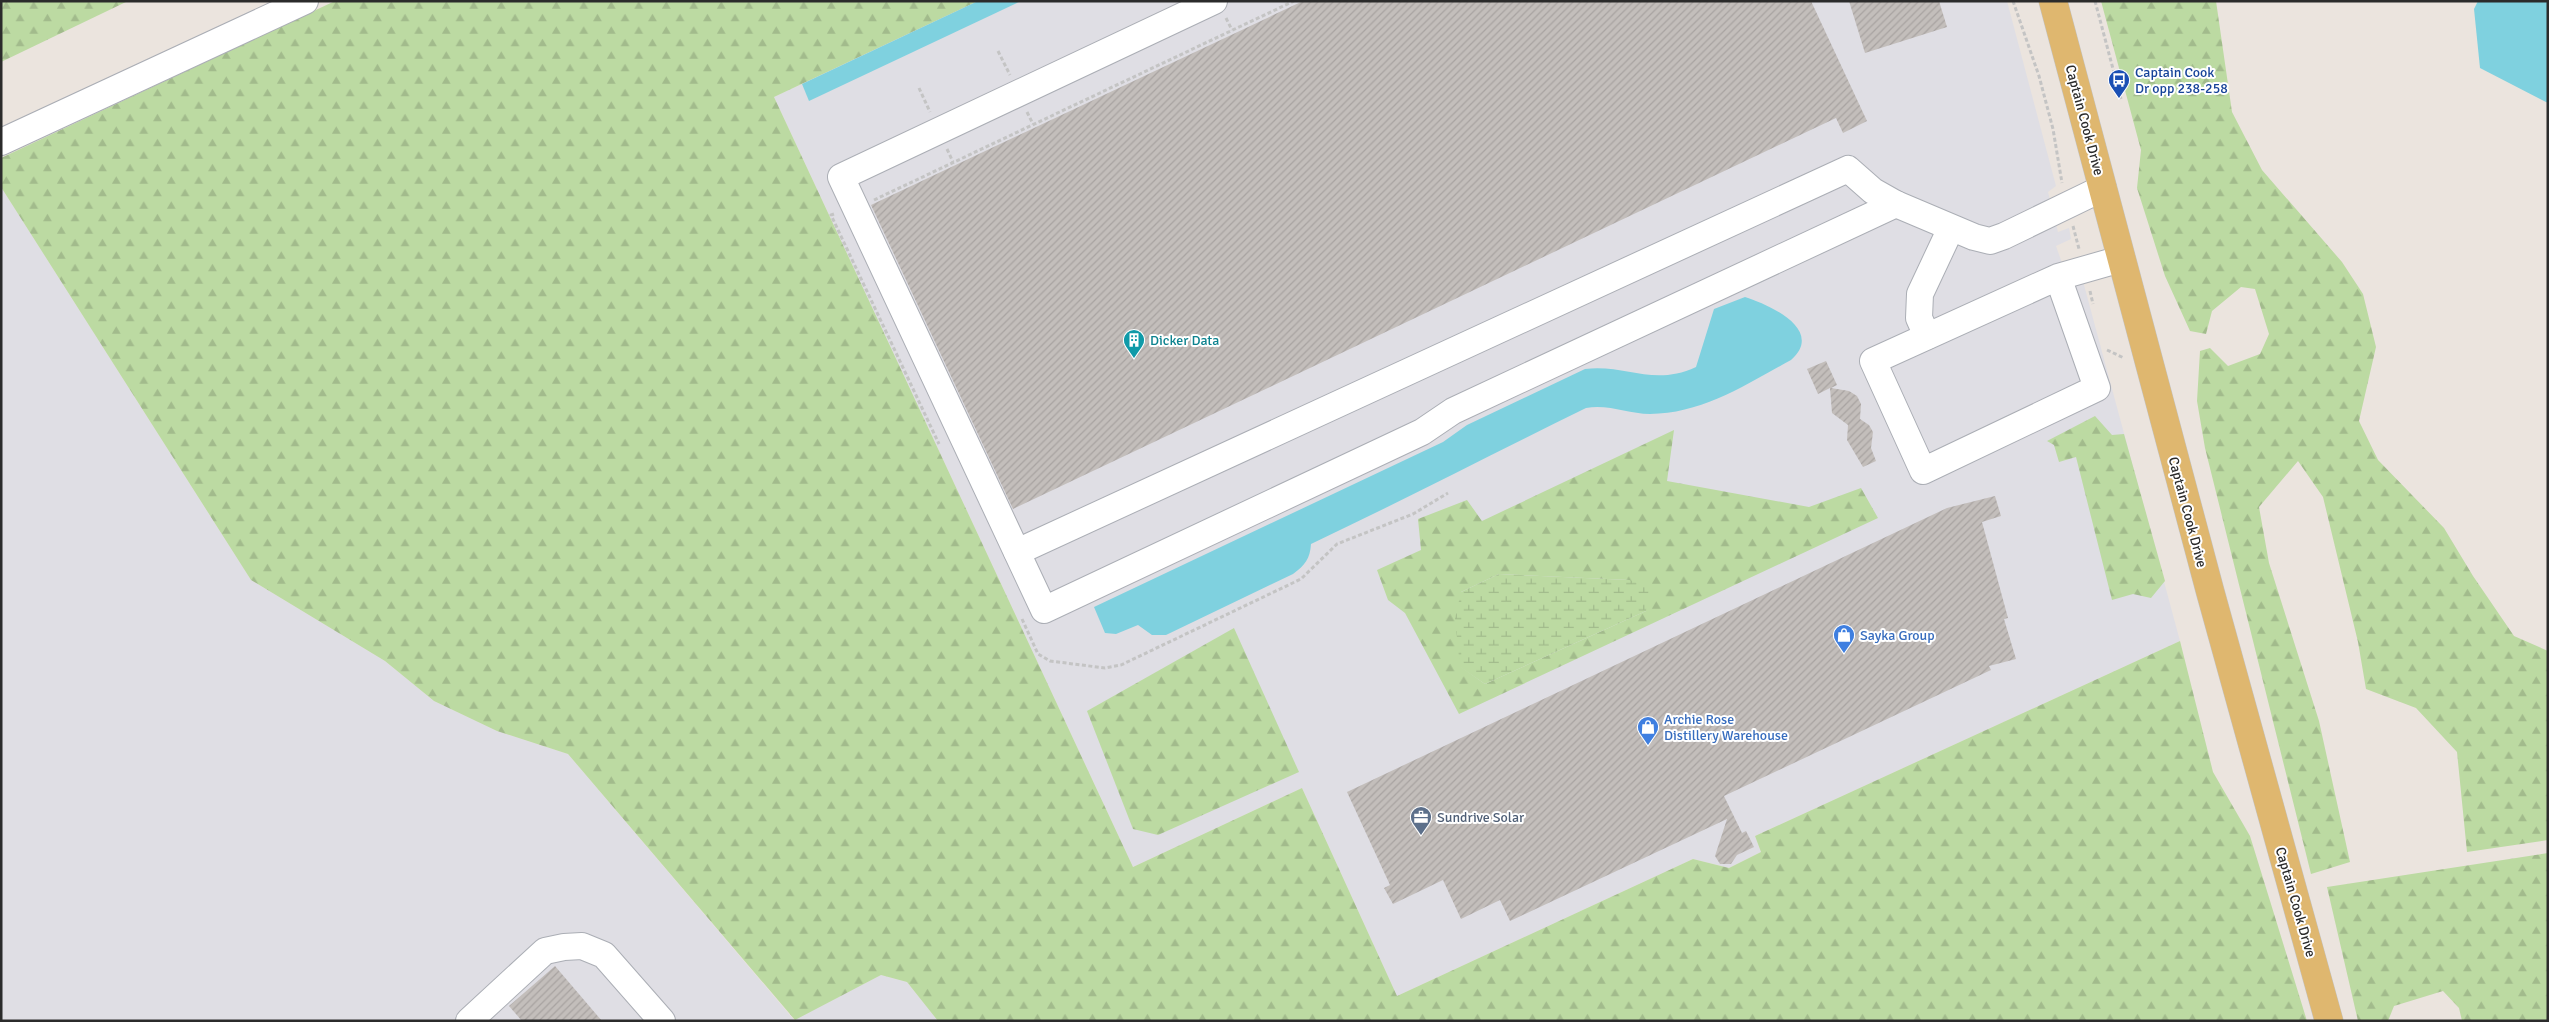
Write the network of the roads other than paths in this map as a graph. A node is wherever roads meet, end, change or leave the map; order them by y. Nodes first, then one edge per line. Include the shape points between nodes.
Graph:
1 (305, 1) edge
2 (1214, 1) edge
3 (2053, 1) edge
4 (1, 142) edge
5 (2103, 188) junction
6 (1896, 204) junction
7 (1951, 228) junction
8 (2121, 259) junction
9 (2058, 277) junction
10 (1927, 336) junction
11 (1017, 552) junction
12 (469, 1021) edge
13 (662, 1021) edge
14 (2329, 1021) edge

1 - 4 lane
2 - 11 lane via 841,177
3 - 5 main road, Captain Cook Drive
5 - 7 lane via 1990,241
5 - 8 main road, Captain Cook Drive
6 - 7 lane
6 - 11 lane via 1873,191 1848,170
6 - 11 lane via 1453,411 1422,432 1044,610
7 - 10 lane via 1920,294 1919,318
8 - 9 lane
8 - 14 main road, Captain Cook Drive
9 - 10 lane
9 - 10 lane via 2097,388 1923,471 1873,361
12 - 13 lane via 545,951 564,946 582,946 604,955

